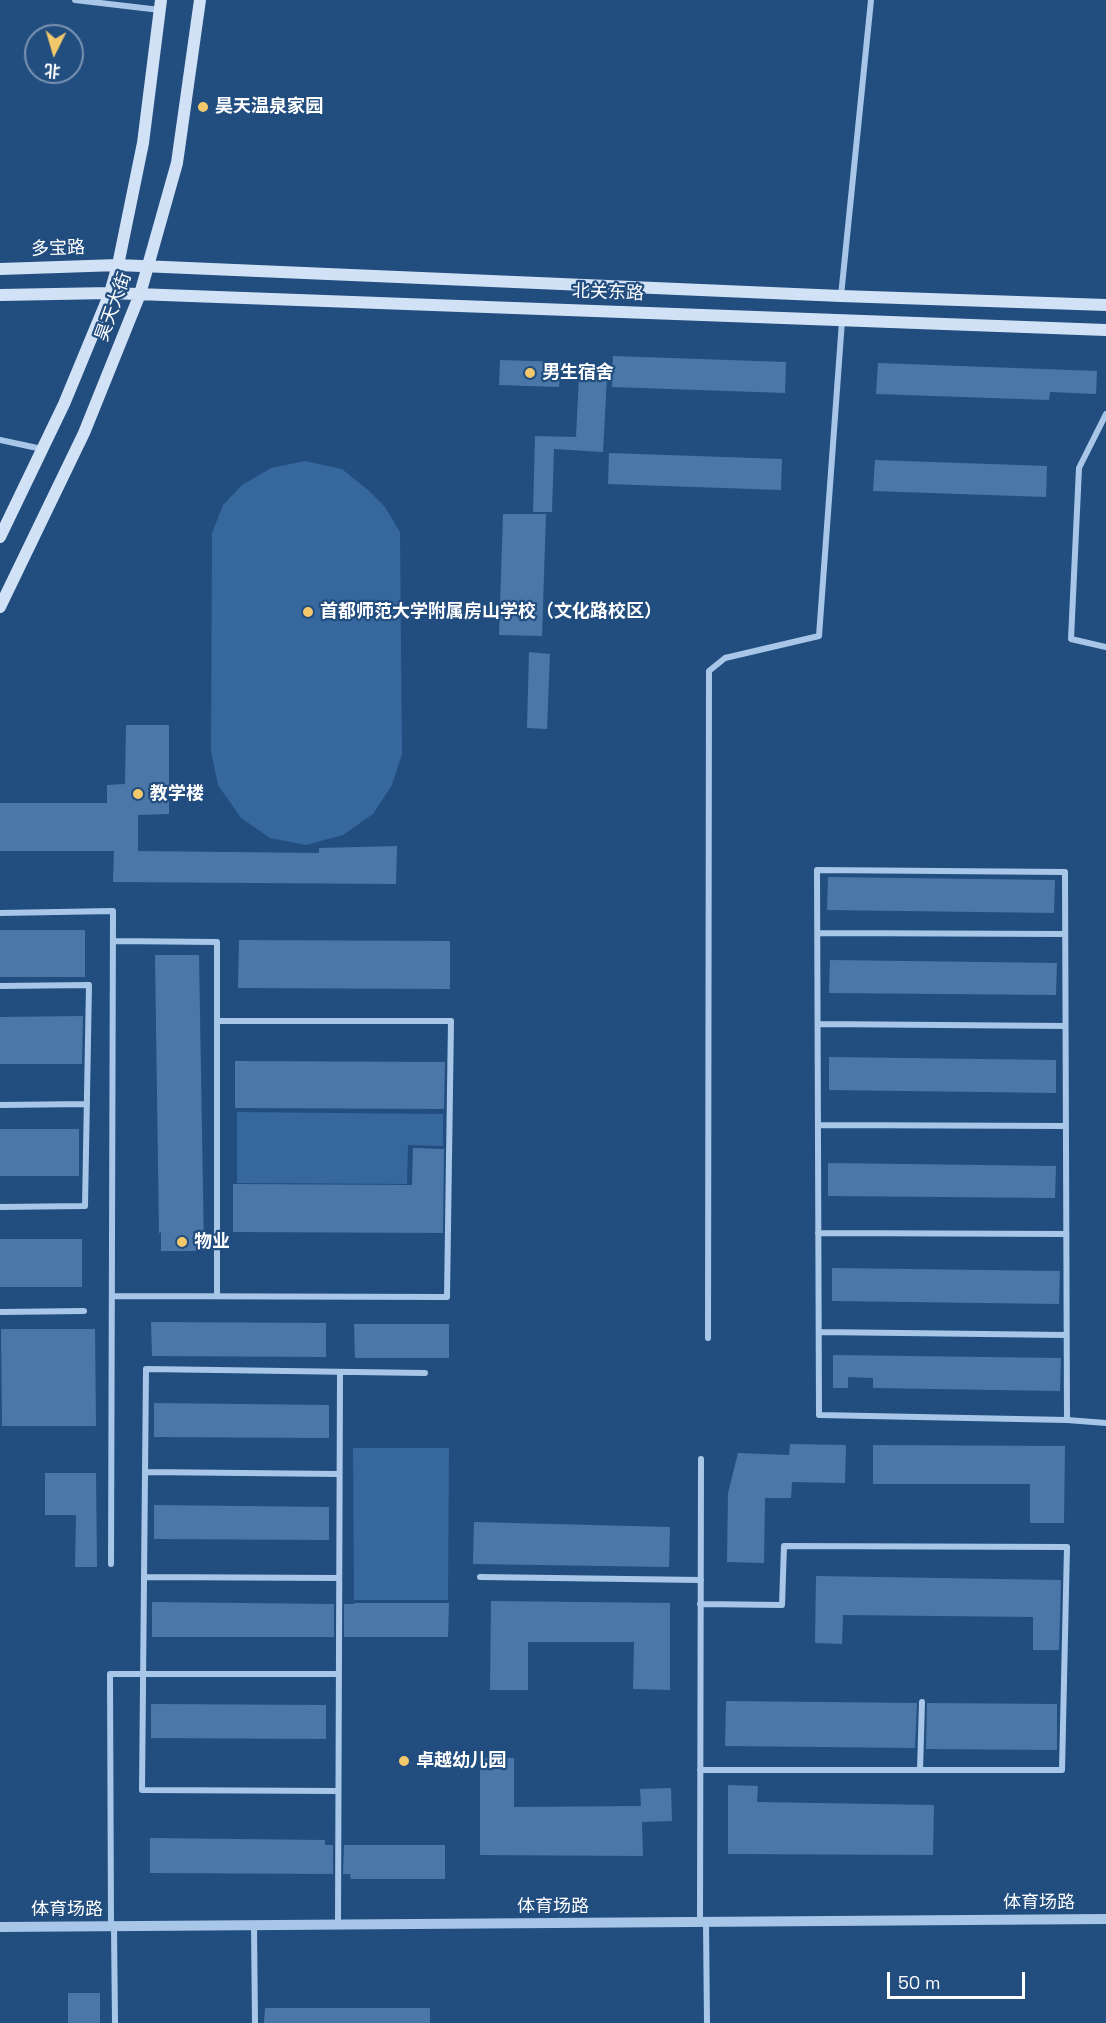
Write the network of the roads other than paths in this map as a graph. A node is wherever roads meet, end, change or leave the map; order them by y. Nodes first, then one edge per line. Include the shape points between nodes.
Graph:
1 (75, 0) edge
2 (200, 0) edge
3 (871, 0) edge
4 (160, 5) edge
5 (118, 265) junction
6 (147, 267) junction
7 (0, 269) edge
8 (110, 292) junction
9 (140, 294) junction
10 (0, 295) edge
11 (841, 296) junction
12 (1106, 305) edge
13 (842, 320) junction
14 (1106, 330) edge
15 (1106, 414) edge
16 (0, 440) edge
17 (42, 448) junction
18 (0, 537) edge
19 (0, 607) edge
20 (1106, 647) edge
21 (0, 913) edge
22 (818, 933) junction
23 (1065, 934) junction
24 (113, 941) junction
25 (0, 986) edge
26 (217, 1021) junction
27 (818, 1024) junction
28 (1065, 1026) junction
29 (87, 1104) junction
30 (0, 1105) edge
31 (818, 1125) junction
32 (1065, 1126) junction
33 (0, 1206) edge
34 (818, 1233) junction
35 (1066, 1234) junction
36 (112, 1296) junction
37 (217, 1296) junction
38 (84, 1311) dead end
39 (0, 1312) edge
40 (819, 1332) junction
41 (1066, 1335) junction
42 (708, 1338) dead end
43 (340, 1372) junction
44 (425, 1372) dead end
45 (1066, 1420) junction
46 (1106, 1423) edge
47 (701, 1459) dead end
48 (145, 1472) junction
49 (339, 1474) junction
50 (111, 1564) dead end
51 (144, 1577) junction
52 (480, 1577) dead end
53 (339, 1578) junction
54 (701, 1580) junction
55 (700, 1604) junction
56 (339, 1674) junction
57 (922, 1702) dead end
58 (700, 1770) junction
59 (920, 1770) junction
60 (338, 1791) junction
61 (1106, 1919) edge
62 (703, 1922) junction
63 (338, 1925) junction
64 (254, 1926) junction
65 (112, 1927) junction
66 (0, 1928) edge
67 (115, 2023) edge
68 (255, 2023) edge
69 (707, 2023) edge

1 - 4 street
2 - 6 main road, 昊天大街 via 177,163
3 - 11 street
4 - 5 main road, 昊天大街 via 143,143
5 - 6 main road, 北关东路
5 - 7 main road, 多宝路
5 - 8 main road, 昊天大街
6 - 9 main road, 昊天大街
6 - 11 main road, 北关东路
8 - 9 main road, 北关东路
8 - 10 main road
8 - 17 main road, 昊天大街
9 - 13 main road, 北关东路
9 - 19 main road, 昊天大街 via 84,433
11 - 12 main road, 北关东路
13 - 14 main road, 北关东路
13 - 42 street via 819,636 725,658 710,671
15 - 20 street via 1079,468 1071,639
16 - 17 street
17 - 18 main road, 昊天大街
21 - 24 street via 113,911
22 - 23 street
22 - 23 street via 817,870 829,870 1065,872
22 - 27 street
23 - 28 street
24 - 26 street via 217,942
24 - 36 street
25 - 29 street via 89,985
26 - 37 street
26 - 37 street via 451,1021 447,1297
27 - 28 street
27 - 31 street
28 - 32 street
29 - 30 street
29 - 33 street via 85,1206
31 - 32 street
31 - 34 street
32 - 35 street
34 - 35 street
34 - 40 street
35 - 41 street
36 - 37 street
36 - 50 street
38 - 39 street
40 - 41 street
40 - 45 street via 819,1415
41 - 45 street
43 - 44 street
43 - 48 street via 146,1369
43 - 49 street
45 - 46 street
47 - 54 street
48 - 49 street
48 - 51 street
49 - 53 street
51 - 53 street
51 - 60 street via 142,1790
52 - 54 street
53 - 56 street
54 - 55 street
55 - 58 street
55 - 59 street via 782,1605 784,1546 1066,1547 1062,1770
56 - 60 street
56 - 65 street via 110,1674
57 - 59 street
58 - 59 street
58 - 62 street
60 - 63 street
61 - 62 street, 体育场路
62 - 63 street, 体育场路
62 - 69 street
63 - 64 street, 体育场路
64 - 65 street, 体育场路
64 - 68 street
65 - 66 street, 体育场路
65 - 67 street

